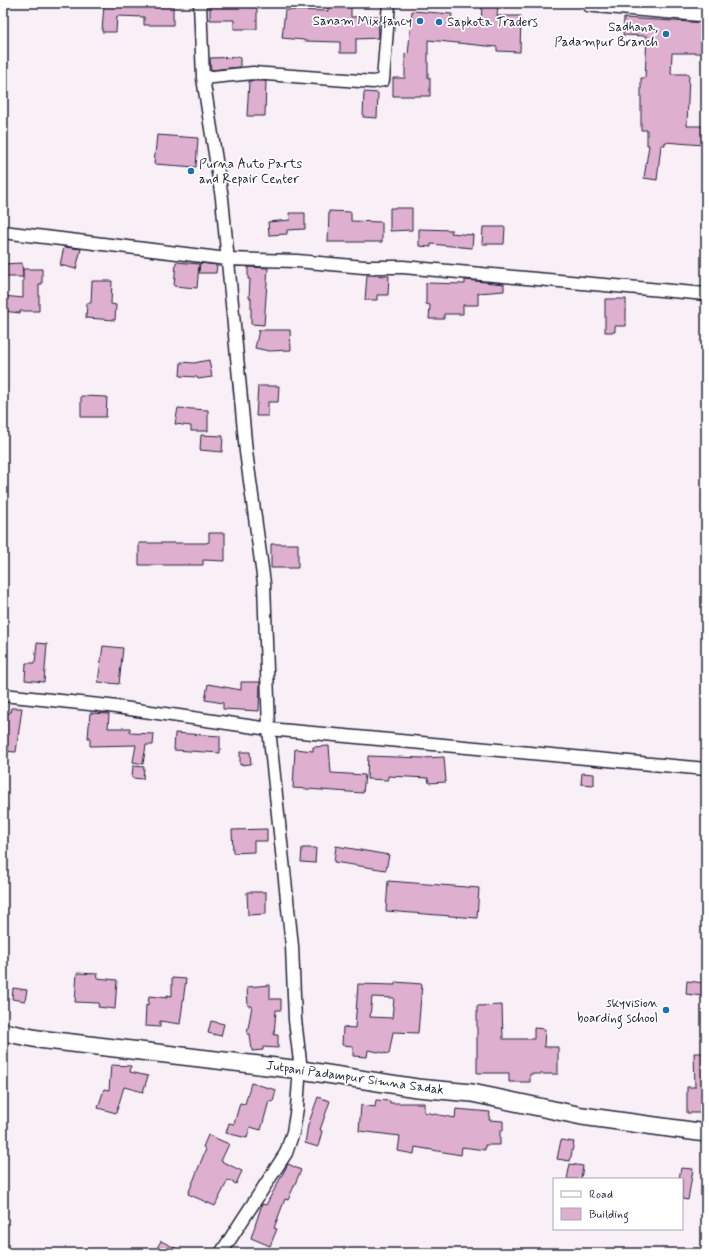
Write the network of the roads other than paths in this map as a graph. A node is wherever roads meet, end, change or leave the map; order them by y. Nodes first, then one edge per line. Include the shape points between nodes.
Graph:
1 (200, 3) edge
2 (389, 3) edge
3 (590, 3) edge
4 (613, 4) edge
5 (706, 13) edge
6 (203, 78) junction
7 (3, 232) edge
8 (227, 259) junction
9 (706, 294) edge
10 (3, 695) edge
11 (269, 729) junction
12 (706, 769) edge
13 (3, 1032) edge
14 (301, 1070) junction
15 (706, 1133) edge
16 (221, 1253) edge

1 - 6 street
2 - 6 street via 383,80 373,82 253,73
3 - 4 street
4 - 5 street
6 - 8 street via 222,198
7 - 8 street
8 - 9 street via 403,267
8 - 11 street via 246,452 264,583
10 - 11 street via 109,706
11 - 12 street
11 - 14 street via 292,946 295,1020
13 - 14 street, Jutpani Padampur Simna Sadak via 38,1040
14 - 15 street, Jutpani Padampur Simna Sadak via 417,1088 472,1093 582,1116
14 - 16 street via 293,1132 286,1153

